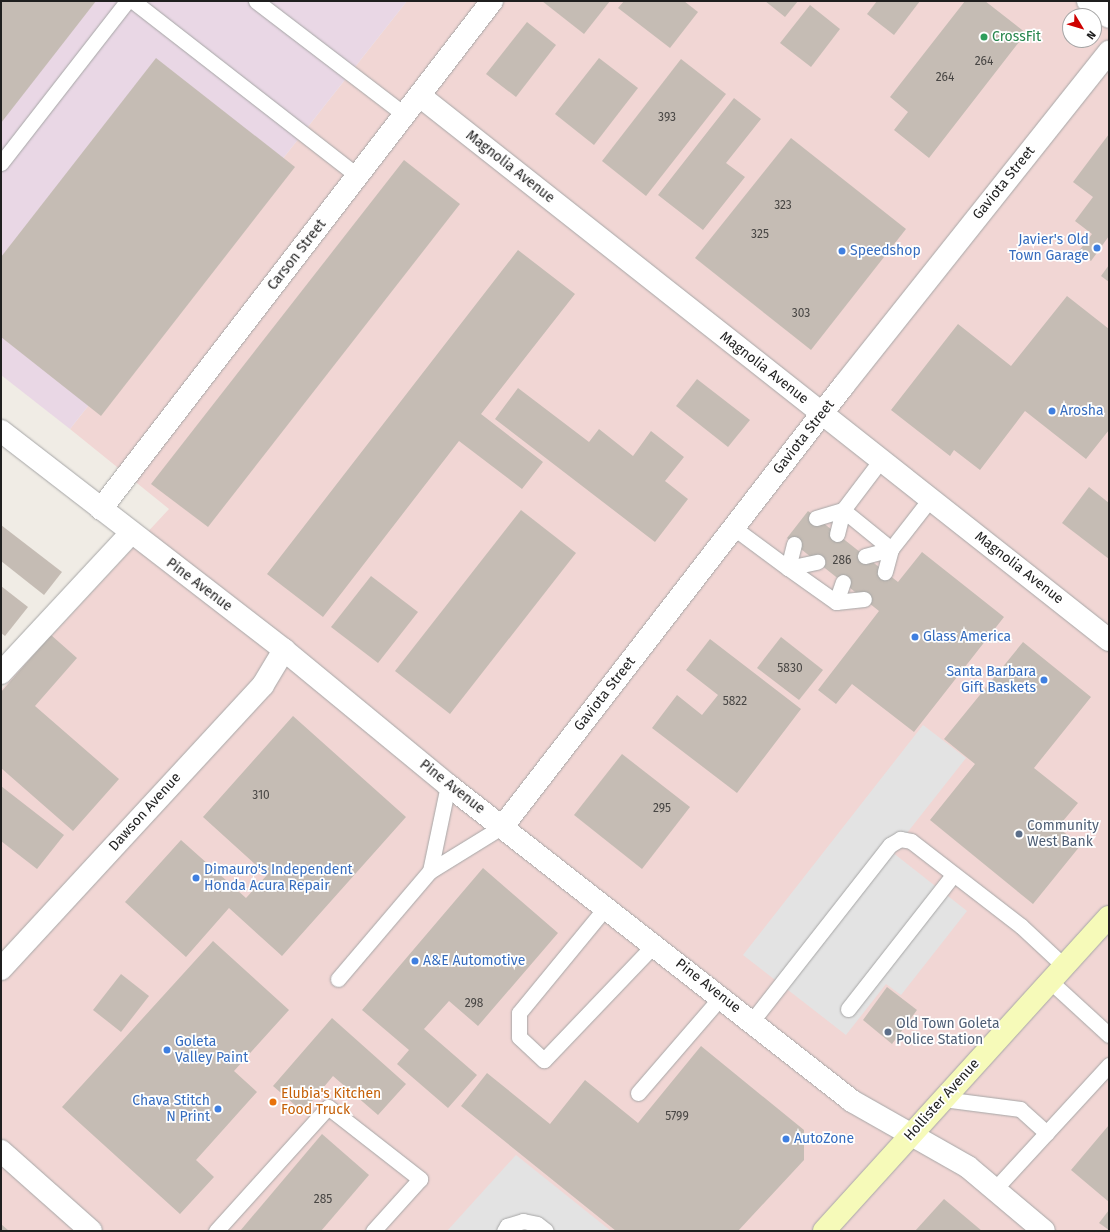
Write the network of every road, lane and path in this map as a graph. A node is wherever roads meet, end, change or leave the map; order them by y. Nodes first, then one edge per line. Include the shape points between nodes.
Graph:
1 (127, 1) edge
2 (133, 1) edge
3 (256, 1) edge
4 (492, 1) edge
5 (1088, 1) edge
6 (1109, 17) edge
7 (1109, 52) edge
8 (420, 96) junction
9 (405, 115) junction
10 (1, 163) edge
11 (358, 176) junction
12 (822, 414) junction
13 (1, 431) edge
14 (881, 460) junction
15 (930, 499) junction
16 (101, 509) junction
17 (843, 510) junction
18 (816, 518) dead end
19 (734, 528) junction
20 (132, 533) junction
21 (837, 534) dead end
22 (794, 544) dead end
23 (891, 549) junction
24 (865, 556) dead end
25 (816, 562) dead end
26 (788, 568) junction
27 (885, 572) dead end
28 (843, 582) dead end
29 (864, 598) dead end
30 (836, 602) junction
31 (1109, 640) edge
32 (284, 650) junction
33 (1, 673) edge
34 (448, 785) junction
35 (503, 826) junction
36 (430, 871) junction
37 (953, 875) junction
38 (606, 907) junction
39 (1109, 917) edge
40 (654, 944) junction
41 (1, 969) edge
42 (1057, 974) junction
43 (338, 979) dead end
44 (722, 997) junction
45 (848, 1009) dead end
46 (752, 1021) junction
47 (1109, 1035) edge
48 (1109, 1065) edge
49 (638, 1093) dead end
50 (943, 1099) junction
51 (1046, 1133) junction
52 (910, 1135) junction
53 (1, 1151) edge
54 (994, 1190) junction
55 (91, 1231) edge
56 (216, 1231) edge
57 (373, 1231) edge
58 (504, 1231) edge
59 (546, 1231) edge
60 (824, 1231) edge
61 (1044, 1231) edge

1 - 10 lane
2 - 11 lane
3 - 9 lane
4 - 8 street, Carson Street
5 - 6 street
7 - 12 street, Gaviota Street
8 - 9 street, Carson Street
8 - 12 street, Magnolia Avenue
9 - 11 street, Carson Street
11 - 16 street, Carson Street
12 - 14 street, Magnolia Avenue
12 - 19 street, Gaviota Street
13 - 16 street, Pine Avenue
14 - 15 street, Magnolia Avenue
14 - 17 lane
15 - 23 lane
15 - 31 street, Magnolia Avenue
16 - 20 street, Pine Avenue
17 - 18 lane
17 - 21 lane
17 - 23 lane
19 - 26 lane
19 - 35 street, Gaviota Street
20 - 32 street, Pine Avenue
20 - 33 street
22 - 26 lane
23 - 24 lane
23 - 27 lane
25 - 26 lane
26 - 30 lane
28 - 30 lane
29 - 30 lane
32 - 34 street, Pine Avenue
32 - 41 street, Dawson Avenue via 263,684
34 - 35 street, Pine Avenue
34 - 36 lane
35 - 36 lane
35 - 38 street, Pine Avenue
36 - 43 lane
37 - 42 lane via 1021,926
37 - 45 lane
37 - 46 lane via 906,838 895,841
38 - 40 street, Pine Avenue
38 - 40 lane via 519,1013 519,1037 544,1060
39 - 42 main road, Hollister Avenue
40 - 44 street, Pine Avenue
42 - 47 lane
42 - 50 main road, Hollister Avenue
44 - 46 street, Pine Avenue
44 - 49 lane
46 - 52 street, Pine Avenue via 852,1101
48 - 51 lane
50 - 51 lane via 1020,1109
50 - 52 main road, Hollister Avenue
51 - 54 lane
52 - 54 street, Pine Avenue via 968,1167
52 - 60 main road, Hollister Avenue
53 - 55 street
54 - 61 street, Pine Avenue
56 - 57 lane via 328,1107 420,1179
58 - 59 lane via 507,1226 523,1220 537,1224

